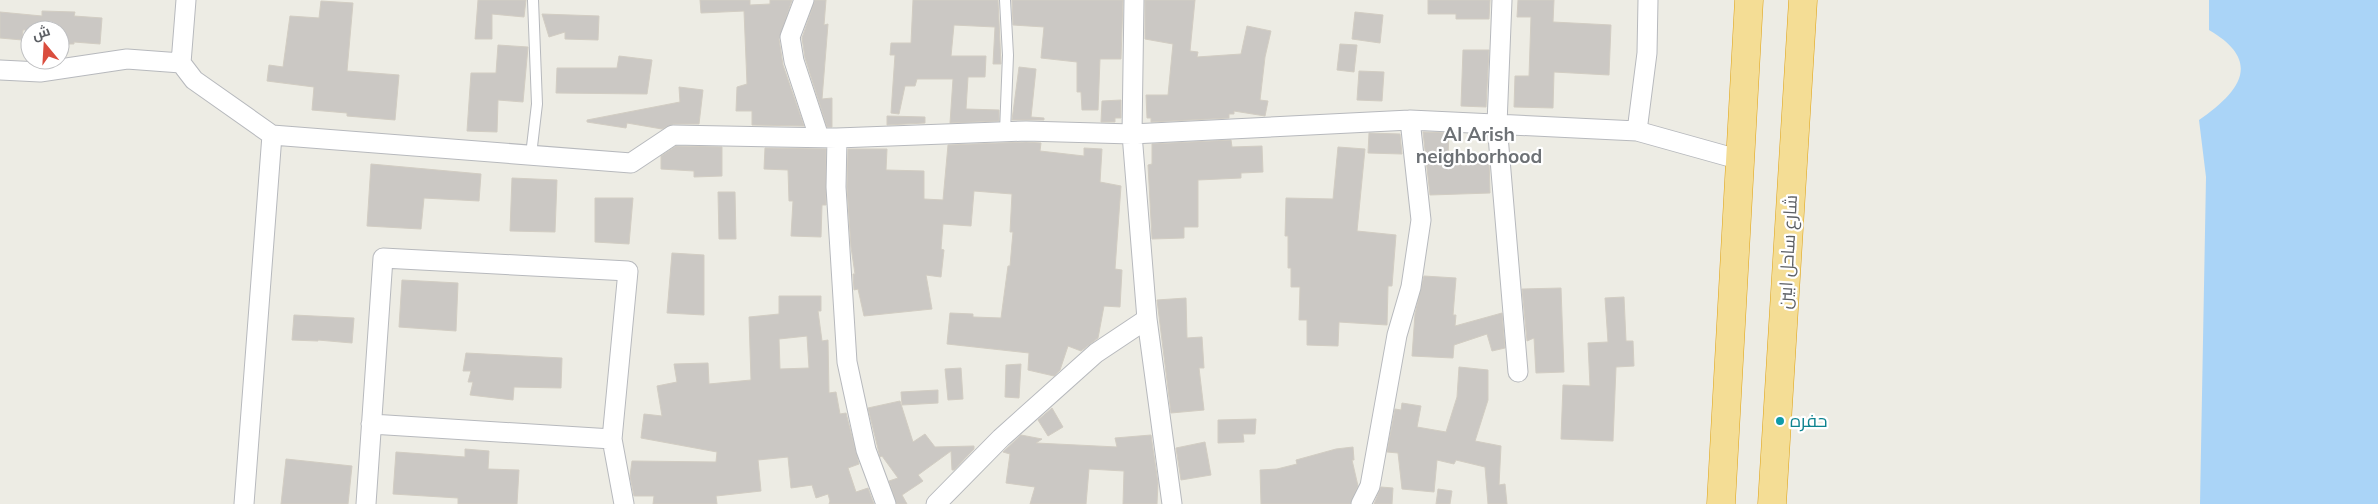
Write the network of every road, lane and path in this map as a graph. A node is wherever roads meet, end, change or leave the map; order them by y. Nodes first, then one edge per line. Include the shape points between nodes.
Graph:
1 (186, 0) edge
2 (534, 0) edge
3 (804, 0) edge
4 (1005, 0) edge
5 (1134, 0) edge
6 (1502, 0) edge
7 (1648, 0) edge
8 (1749, 0) edge
9 (1803, 0) edge
10 (181, 63) junction
11 (0, 70) edge
12 (1410, 120) junction
13 (1497, 124) junction
14 (1637, 131) junction
15 (1005, 132) junction
16 (1132, 134) junction
17 (272, 135) junction
18 (828, 137) junction
19 (531, 155) junction
20 (1741, 160) junction
21 (1147, 319) junction
22 (1518, 372) dead end
23 (371, 424) junction
24 (612, 438) junction
25 (244, 504) edge
26 (366, 504) edge
27 (624, 504) edge
28 (886, 504) edge
29 (936, 504) edge
30 (1172, 504) edge
31 (1361, 504) edge
32 (1721, 504) edge
33 (1772, 504) edge

1 - 10 street
2 - 19 lane via 537,104
3 - 18 street via 790,37 794,61
4 - 15 lane via 1008,55
5 - 16 street
6 - 13 street
7 - 14 street via 1647,53
8 - 20 highway
9 - 33 highway, شارع ساحل ابين
10 - 11 street via 127,60 40,72
10 - 17 street via 194,80
12 - 13 street
12 - 16 street
12 - 31 street via 1421,220 1412,287 1397,335 1370,486
13 - 14 street
13 - 22 street
14 - 20 street
15 - 16 street
15 - 18 street
16 - 21 street
17 - 19 street
17 - 25 street
18 - 19 street via 672,135 631,163
18 - 28 street via 836,187 847,362 866,450
20 - 32 highway
21 - 29 street via 1096,353 1000,438
21 - 30 street
23 - 24 street
23 - 24 street via 383,258 628,271
23 - 26 street
24 - 27 street

